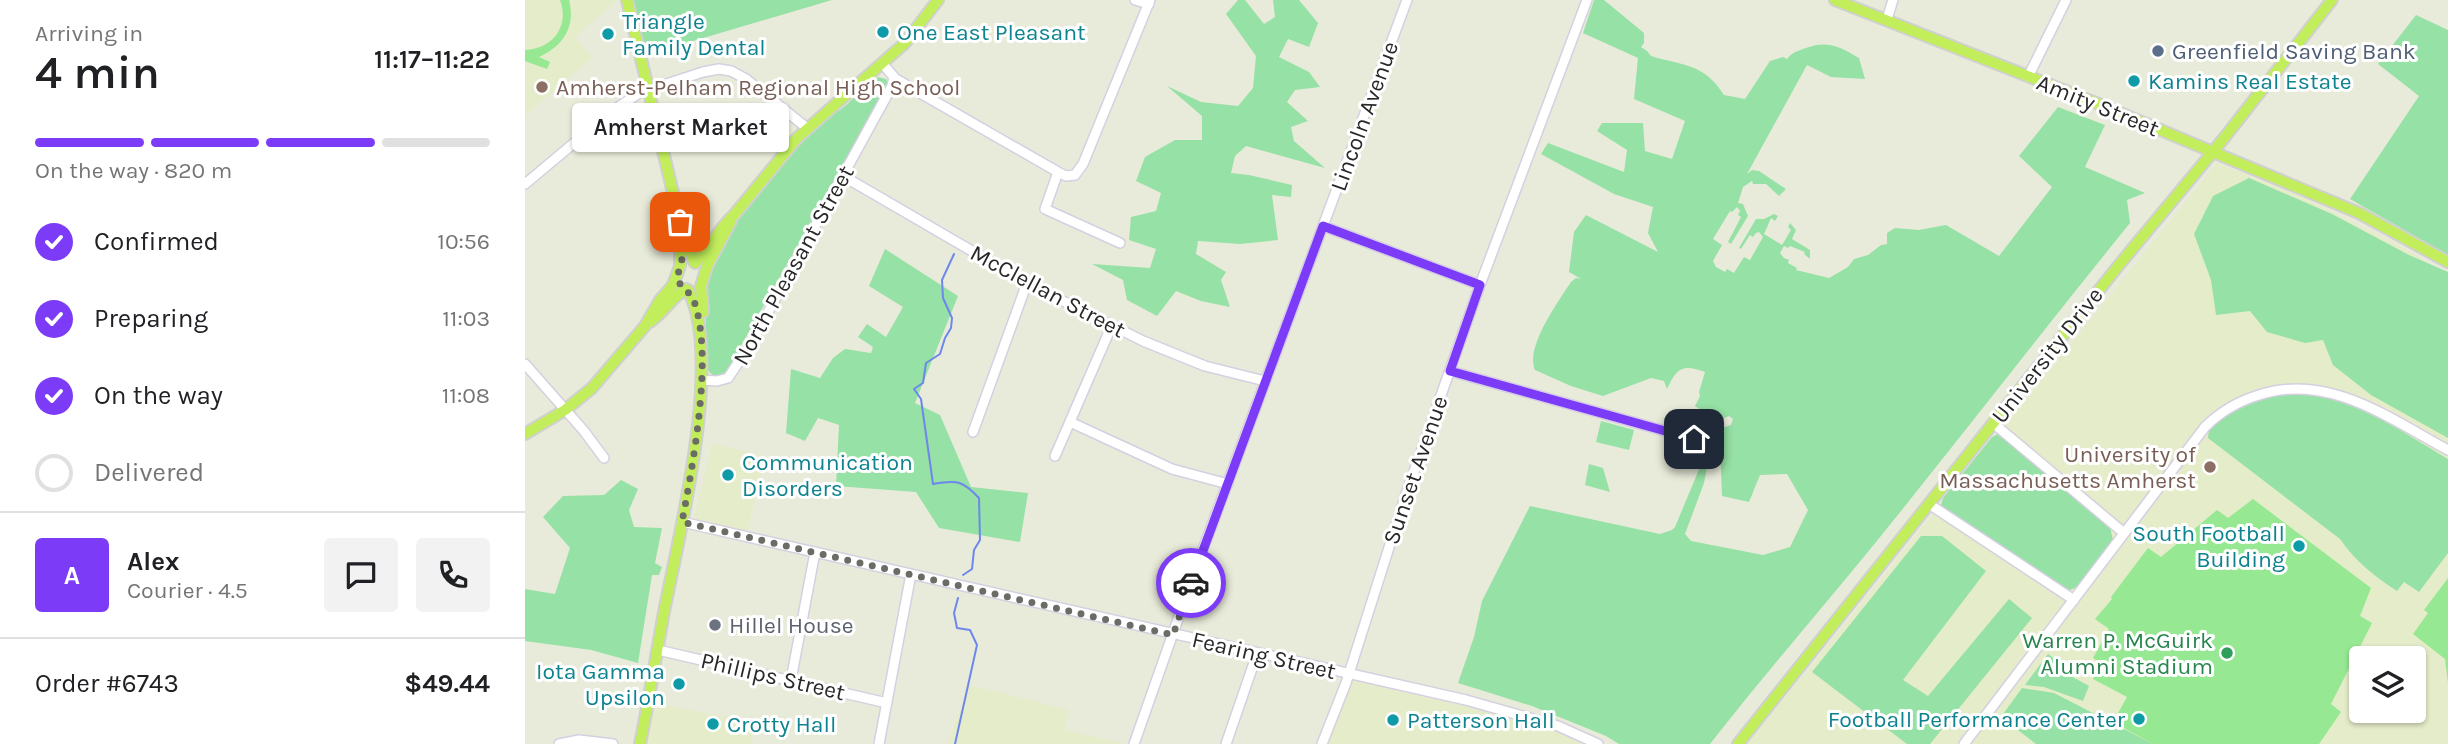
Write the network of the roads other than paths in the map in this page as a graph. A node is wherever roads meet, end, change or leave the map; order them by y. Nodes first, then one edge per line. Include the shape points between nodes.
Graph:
1 (627, 0) edge
2 (938, 0) edge
3 (1135, 0) edge
4 (1407, 0) edge
5 (1587, 0) edge
6 (1835, 0) edge
7 (1893, 0) edge
8 (2066, 0) edge
9 (2332, 0) edge
10 (1149, 2) edge
11 (1887, 19) junction
12 (882, 63) junction
13 (2028, 77) junction
14 (894, 78) junction
15 (649, 88) junction
16 (807, 128) junction
17 (2213, 152) junction
18 (1058, 172) junction
19 (843, 176) junction
20 (525, 184) edge
21 (734, 215) junction
22 (680, 222) junction
23 (1323, 226) junction
24 (712, 240) junction
25 (688, 243) junction
26 (1120, 243) dead end
27 (694, 262) junction
28 (2448, 262) edge
29 (679, 271) junction
30 (705, 273) junction
31 (1027, 283) junction
32 (1480, 285) junction
33 (701, 286) junction
34 (687, 289) junction
35 (1112, 325) junction
36 (645, 326) junction
37 (701, 339) junction
38 (525, 364) edge
39 (1450, 371) junction
40 (701, 380) junction
41 (1265, 381) junction
42 (565, 410) junction
43 (1070, 422) junction
44 (1993, 423) junction
45 (973, 432) dead end
46 (525, 434) edge
47 (1694, 439) dead end
48 (2448, 450) edge
49 (1055, 456) dead end
50 (604, 458) dead end
51 (1228, 484) junction
52 (1929, 504) junction
53 (682, 522) junction
54 (2124, 533) junction
55 (815, 552) junction
56 (911, 574) junction
57 (2074, 600) junction
58 (1173, 635) junction
59 (658, 650) junction
60 (1257, 654) junction
61 (1349, 674) junction
62 (790, 680) junction
63 (887, 703) junction
64 (559, 744) edge
65 (613, 744) edge
66 (640, 744) edge
67 (879, 744) edge
68 (1134, 744) edge
69 (1226, 744) edge
70 (1322, 744) edge
71 (1598, 744) edge
72 (1738, 744) edge
73 (1964, 744) edge

1 - 15 main road
2 - 12 main road via 919,27
3 - 10 street
4 - 23 street, Lincoln Avenue
5 - 32 street, Sunset Avenue
6 - 11 main road, Amity Street
7 - 11 street
8 - 13 street
9 - 17 main road, University Drive
10 - 18 street via 1083,164 1075,175
11 - 13 main road, Amity Street
12 - 14 street
12 - 16 main road
13 - 17 main road, Amity Street
14 - 18 street
14 - 19 street, North Pleasant Street
15 - 16 street via 703,72 731,71
15 - 20 street via 611,112
15 - 22 main road
16 - 21 main road
17 - 28 main road, Amity Street via 2359,213
17 - 44 main road, University Drive
18 - 26 street via 1045,209
19 - 31 street, McClellan Street
19 - 40 street, North Pleasant Street via 731,375
21 - 24 main road
21 - 30 main road
22 - 25 main road
22 - 29 main road
23 - 32 street
23 - 41 street, Lincoln Avenue
24 - 25 main road
24 - 27 main road via 708,251
25 - 27 main road
27 - 29 main road via 687,262
27 - 30 main road
29 - 34 main road via 679,284
29 - 36 main road
30 - 33 main road
31 - 35 street, McClellan Street
31 - 45 street
32 - 39 street, Sunset Avenue
33 - 34 main road
33 - 37 main road
34 - 36 main road
34 - 37 main road
35 - 41 street, McClellan Street via 1194,362
35 - 43 street
36 - 42 main road via 600,380
37 - 40 main road
38 - 42 street
39 - 47 street
39 - 61 street, Sunset Avenue
40 - 53 main road
41 - 51 street, Lincoln Avenue
42 - 46 main road
42 - 50 street
43 - 49 street
43 - 51 street via 1172,469
44 - 52 main road, University Drive
44 - 54 street
48 - 54 street via 2342,396 2304,388 2273,391 2237,404 2210,422
51 - 58 street, Lincoln Avenue
52 - 57 street
52 - 72 main road, University Drive
53 - 55 street, Fearing Street
53 - 59 main road
54 - 57 street
55 - 56 street, Fearing Street
55 - 62 street
56 - 58 street, Fearing Street
56 - 63 street
57 - 73 street
58 - 60 street, Fearing Street
58 - 68 street, Lincoln Avenue
59 - 62 street, Phillips Street
59 - 66 main road
60 - 61 street, Fearing Street
60 - 69 street
61 - 70 street, Sunset Avenue
61 - 71 street, Fearing Street via 1524,716
62 - 63 street, Phillips Street
63 - 67 street
64 - 65 street via 579,740

